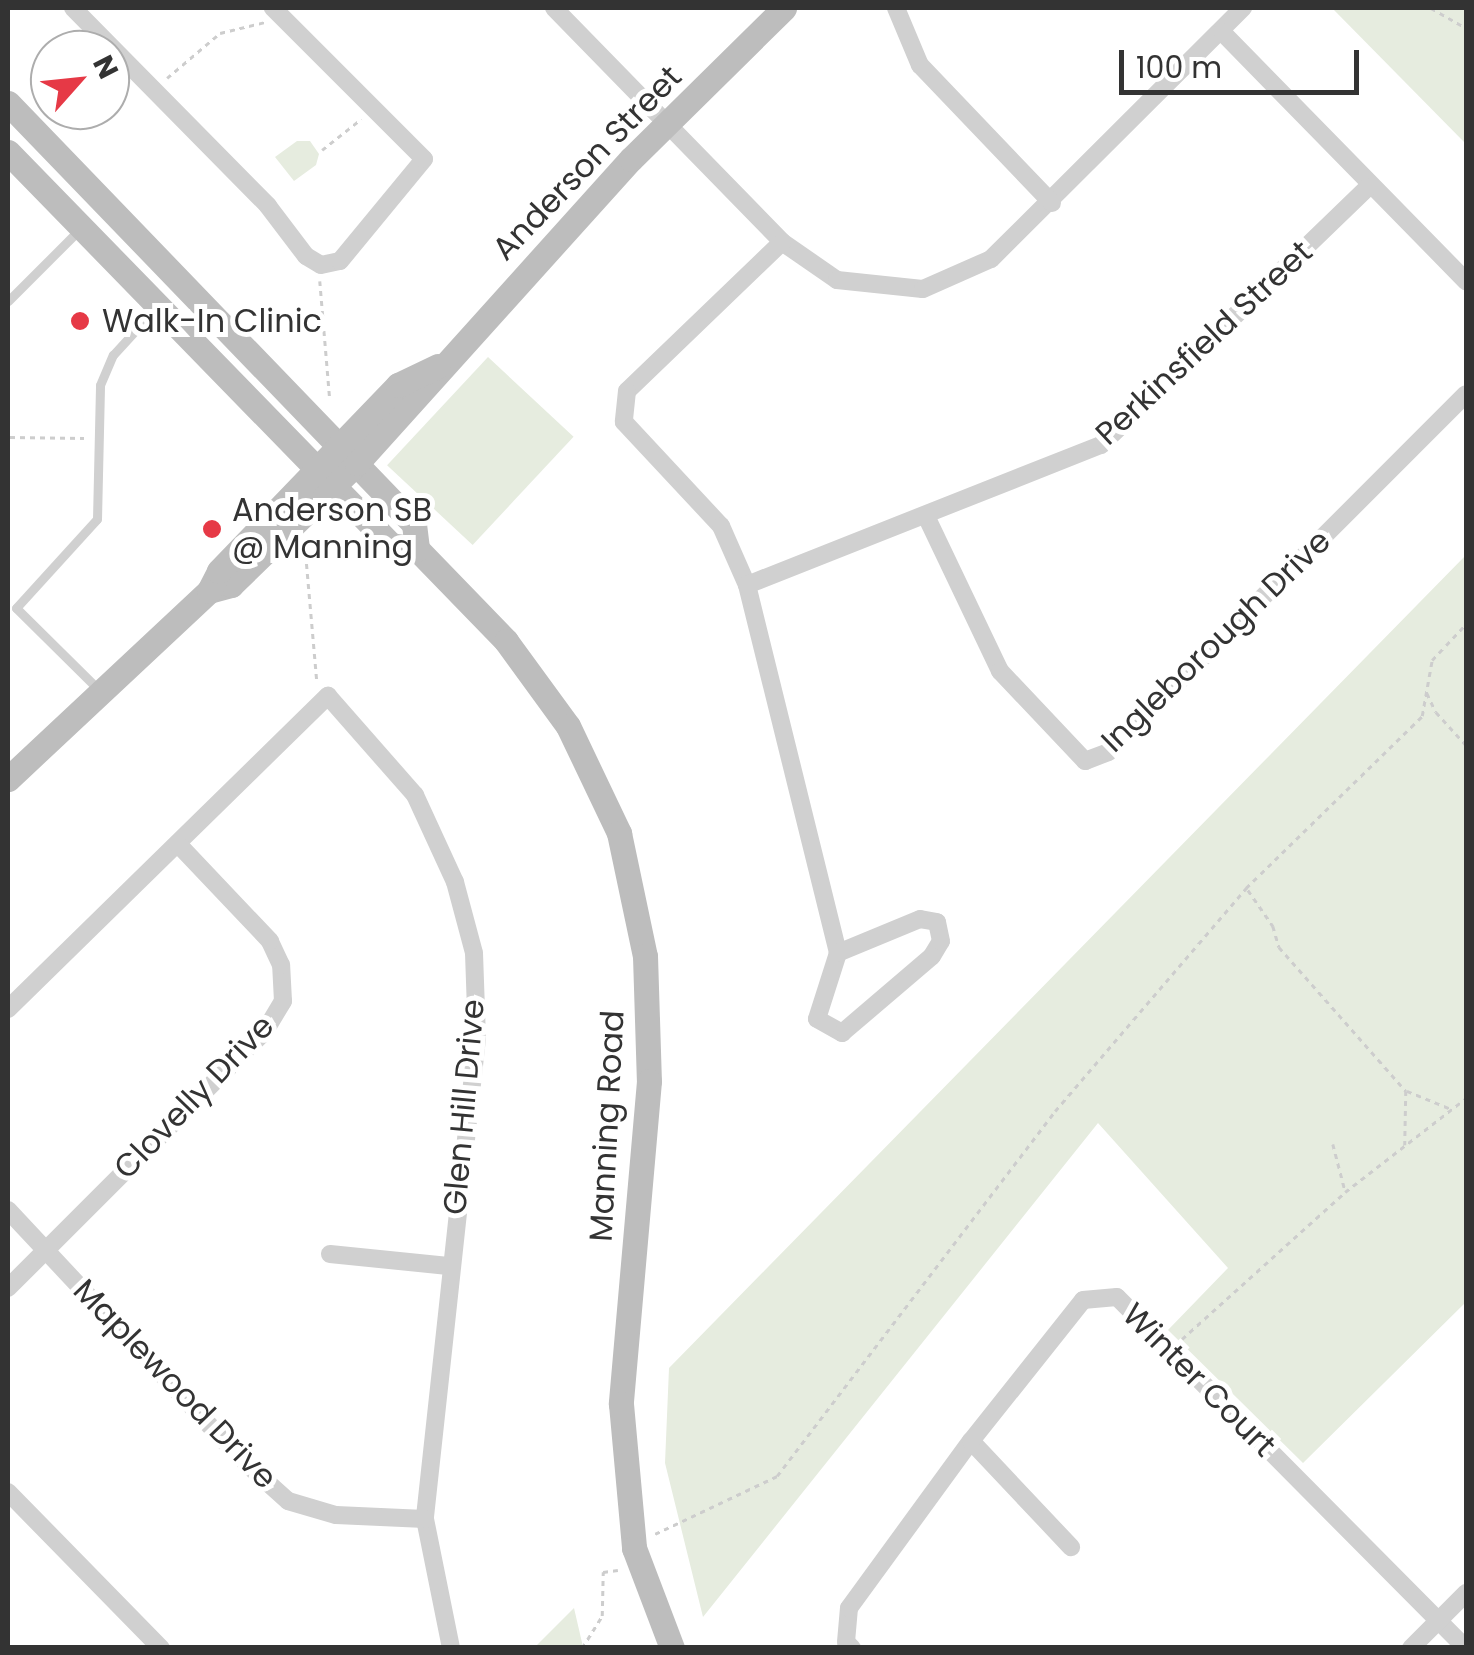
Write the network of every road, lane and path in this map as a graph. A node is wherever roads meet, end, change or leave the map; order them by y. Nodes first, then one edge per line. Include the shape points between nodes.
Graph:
1 (73, 8) edge
2 (554, 8) edge
3 (784, 8) edge
4 (896, 8) edge
5 (1243, 8) edge
6 (1431, 8) edge
7 (276, 10) edge
8 (1466, 28) edge
9 (1222, 32) junction
10 (154, 89) junction
11 (8, 103) edge
12 (373, 107) junction
13 (668, 125) junction
14 (322, 150) dead end
15 (8, 152) edge
16 (1368, 188) junction
17 (1052, 203) junction
18 (81, 228) junction
19 (782, 242) junction
20 (320, 265) junction
21 (1466, 281) edge
22 (8, 301) edge
23 (160, 304) junction
24 (1466, 394) edge
25 (330, 401) dead end
26 (10, 437) dead end
27 (99, 438) junction
28 (348, 454) junction
29 (326, 476) junction
30 (927, 518) junction
31 (304, 543) dead end
32 (417, 549) junction
33 (747, 585) junction
34 (12, 607) edge
35 (1466, 624) edge
36 (1427, 691) junction
37 (102, 693) junction
38 (319, 707) junction
39 (1466, 745) edge
40 (8, 778) edge
41 (178, 844) junction
42 (1246, 888) junction
43 (838, 953) junction
44 (8, 1009) edge
45 (1406, 1091) junction
46 (1466, 1098) edge
47 (1454, 1110) junction
48 (1333, 1144) dead end
49 (1405, 1147) junction
50 (1346, 1192) junction
51 (8, 1210) edge
52 (46, 1250) junction
53 (330, 1254) dead end
54 (448, 1266) junction
55 (8, 1288) edge
56 (1170, 1350) junction
57 (970, 1441) junction
58 (8, 1492) edge
59 (425, 1519) junction
60 (657, 1533) dead end
61 (1072, 1547) dead end
62 (618, 1570) dead end
63 (1466, 1593) edge
64 (1438, 1621) junction
65 (161, 1648) edge
66 (451, 1648) edge
67 (582, 1648) edge
68 (672, 1648) edge
69 (852, 1648) edge
70 (1412, 1648) edge
71 (1465, 1648) edge

1 - 10 street
2 - 13 street
3 - 13 main road, Anderson Street
4 - 17 street via 920,65
5 - 9 street
6 - 8 path
7 - 10 path via 254,30 220,33
7 - 12 street
9 - 16 street
9 - 17 street
10 - 20 street
11 - 28 main road, Manning Road
12 - 14 path
12 - 20 street via 424,159 340,261
13 - 19 street
13 - 28 main road, Anderson Street via 438,366 398,385
15 - 18 main road, Manning Road
16 - 21 street
16 - 30 street, Perkinsfield Street via 1102,445
17 - 19 street via 992,259 924,289 837,280
18 - 22 lane
18 - 23 main road, Manning Road
19 - 33 street via 628,390 624,422 721,526
20 - 25 path via 318,308
23 - 27 lane via 113,355 100,385
23 - 29 main road, Manning Road
24 - 30 street, Ingleborough Drive via 1108,752 1085,760 1000,671
26 - 27 path
27 - 34 lane via 97,519
28 - 29 main road, Anderson Street
28 - 32 main road, Manning Road via 414,524
29 - 32 main road, Manning Road via 391,545
29 - 37 main road, Anderson Street via 219,571 209,591
30 - 33 street, Perkinsfield Street
31 - 38 path
32 - 68 main road, Manning Road via 506,641 568,726 619,833 645,956 649,1081 621,1404 634,1548
33 - 43 street
34 - 37 lane
35 - 36 path via 1432,660
36 - 39 path
36 - 42 path via 1422,716
37 - 40 main road, Anderson Street
38 - 41 street
38 - 54 street, Glen Hill Drive via 328,696 415,795 454,882 474,952 477,1038
41 - 44 street
41 - 52 street, Clovelly Drive via 270,941 281,964 282,1001 265,1030
42 - 45 path via 1273,926 1279,948
42 - 60 path via 1055,1110 776,1476
43 - 43 street via 816,1019 842,1034 932,956 941,941 937,922 920,919
45 - 47 path
45 - 49 path
46 - 47 path
47 - 49 path
48 - 50 path
49 - 50 path
50 - 56 path
51 - 52 street, Maplewood Drive
52 - 55 street, Clovelly Drive
52 - 59 street, Maplewood Drive via 288,1501 336,1515
53 - 54 street
54 - 59 street, Glen Hill Drive
56 - 57 street, Winter Court via 1117,1297 1084,1300
56 - 64 street, Winter Court
57 - 61 street
57 - 69 street, Winter Court via 849,1608 846,1642
58 - 65 street
59 - 66 street, Glen Hill Drive
62 - 67 path via 604,1572 602,1616
63 - 64 street
64 - 70 street
64 - 71 street, Winter Court

